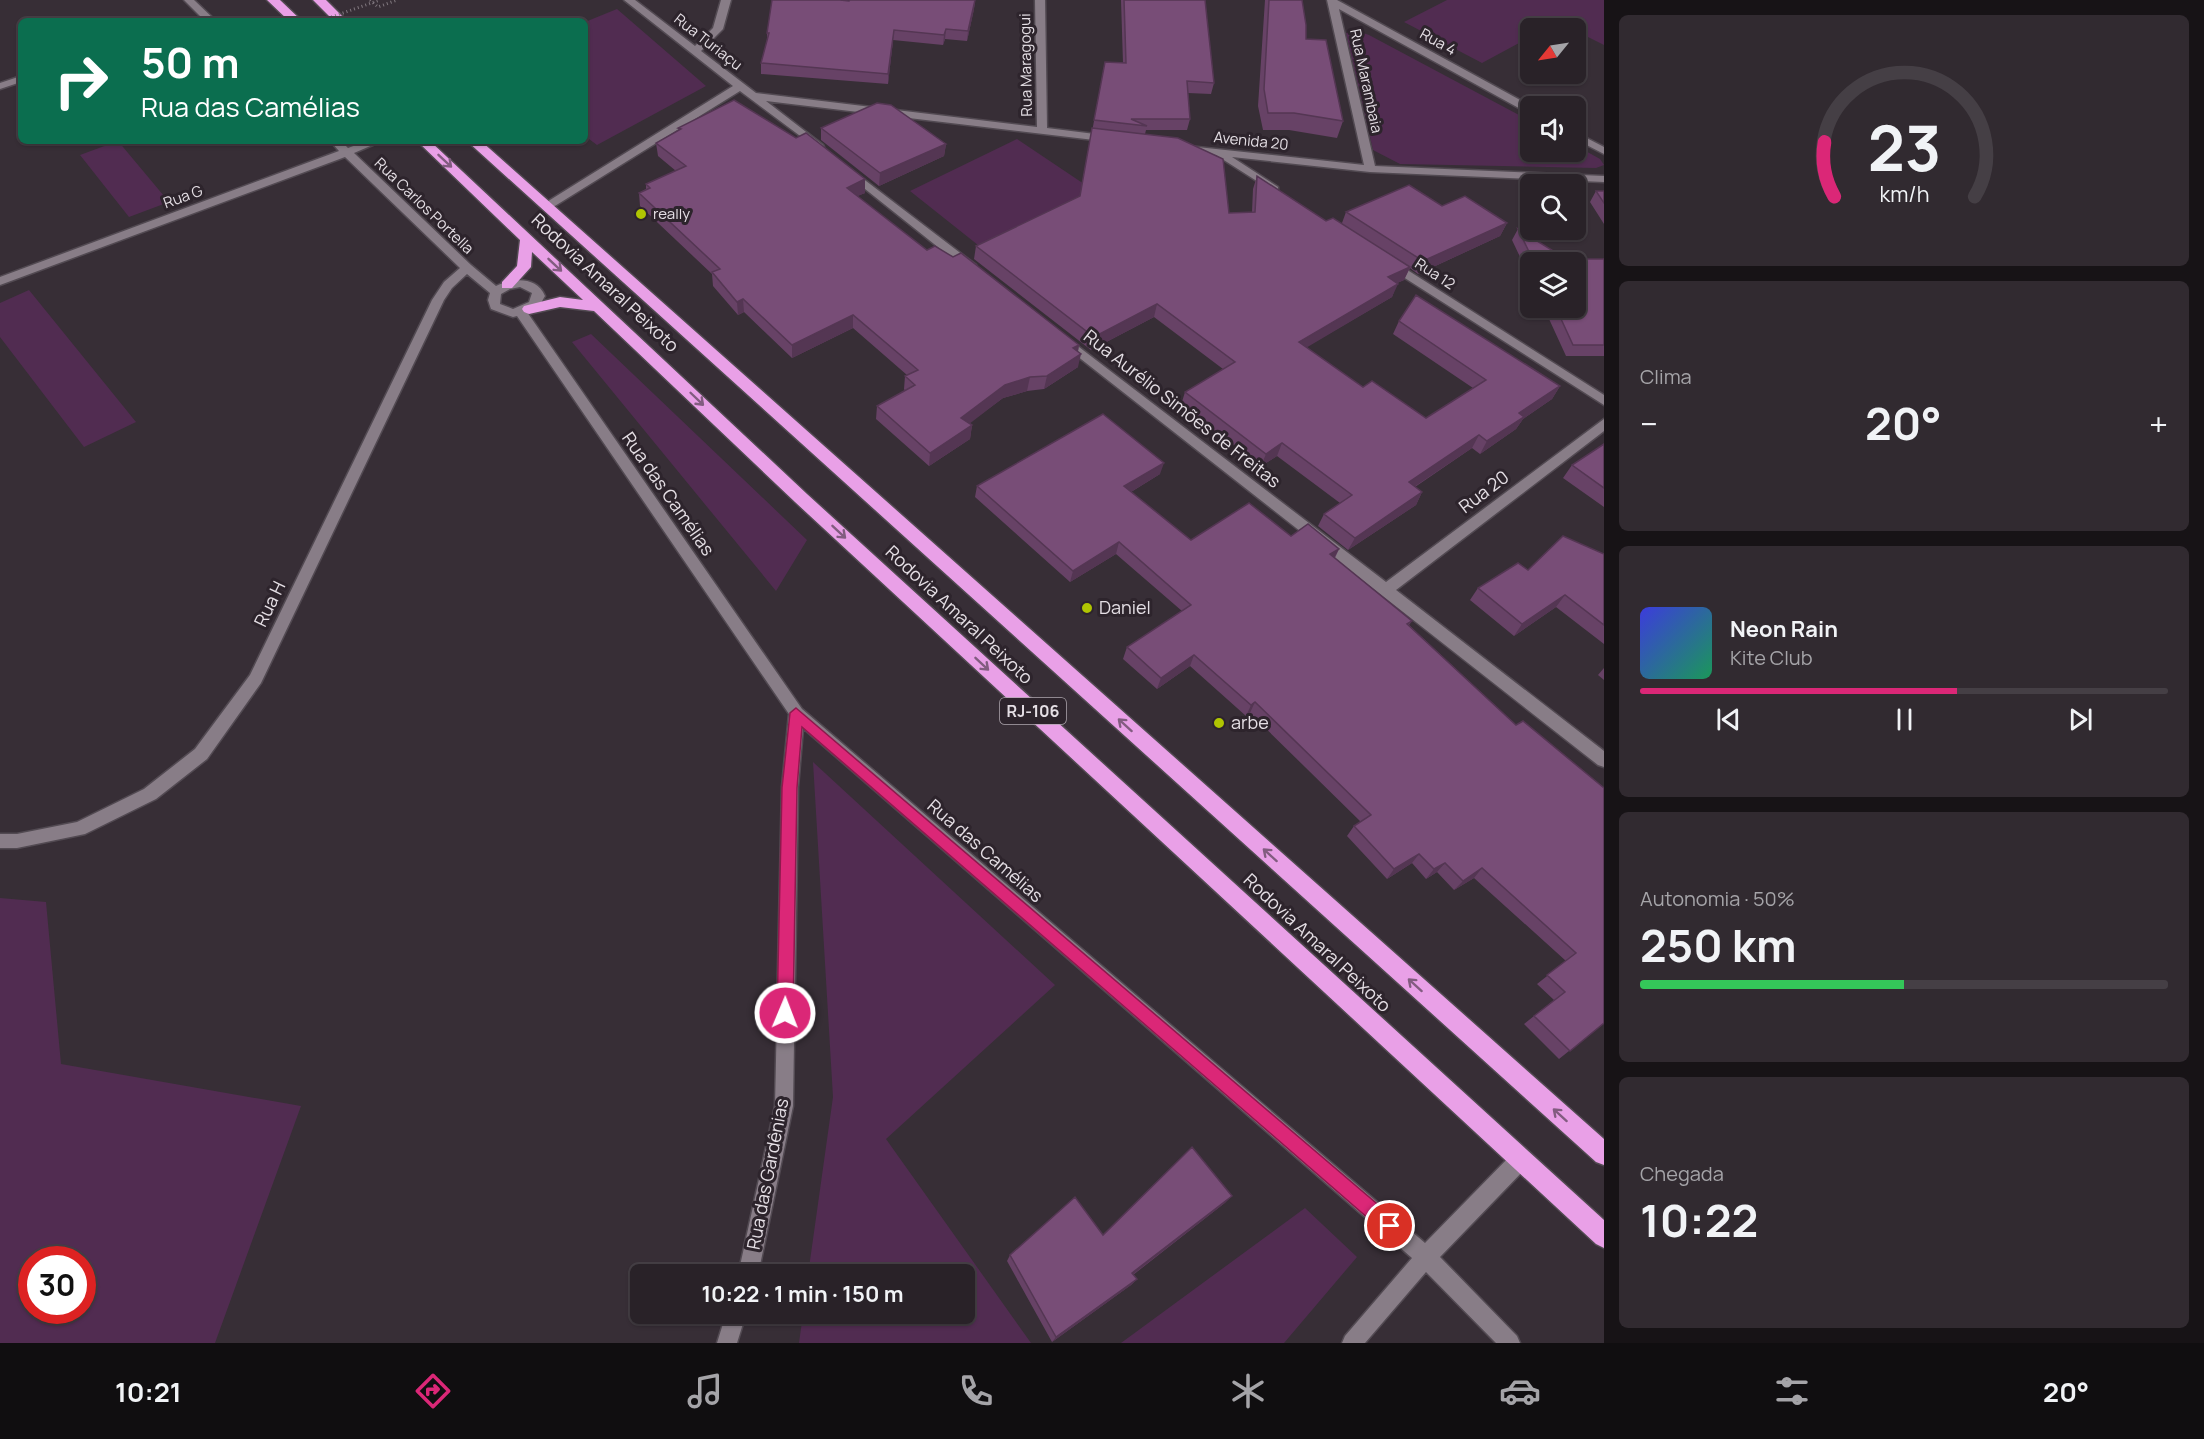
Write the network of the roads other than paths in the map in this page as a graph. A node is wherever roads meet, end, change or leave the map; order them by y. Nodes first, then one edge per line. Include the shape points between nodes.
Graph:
1 (189, 0) edge
2 (273, 0) edge
3 (318, 0) edge
4 (629, 0) edge
5 (726, 0) edge
6 (1040, 0) edge
7 (1332, 0) edge
8 (208, 18) edge
9 (293, 18) edge
10 (338, 18) edge
11 (695, 51) junction
12 (18, 80) edge
13 (0, 86) edge
14 (740, 86) junction
15 (753, 96) junction
16 (1520, 104) edge
17 (1042, 130) junction
18 (1124, 141) edge
19 (1586, 141) edge
20 (338, 144) edge
21 (370, 144) edge
22 (426, 144) edge
23 (476, 144) edge
24 (1172, 147) edge
25 (1604, 151) edge
26 (347, 153) junction
27 (1219, 153) junction
28 (1370, 169) junction
29 (1604, 179) edge
30 (1288, 197) edge
31 (546, 207) junction
32 (527, 238) junction
33 (1377, 255) edge
34 (467, 268) junction
35 (986, 279) edge
36 (0, 281) edge
37 (501, 288) junction
38 (600, 307) junction
39 (525, 310) junction
40 (1051, 330) edge
41 (1604, 401) edge
42 (1604, 424) edge
43 (1386, 590) junction
44 (796, 713) junction
45 (1604, 760) edge
46 (0, 841) edge
47 (1604, 1154) edge
48 (1521, 1159) junction
49 (1604, 1236) edge
50 (1426, 1257) junction
51 (750, 1264) edge
52 (733, 1324) edge
53 (727, 1343) edge
54 (1352, 1343) edge
55 (1510, 1343) edge

1 - 8 street
2 - 9 highway
3 - 10 highway
4 - 11 street, Rua Turiaçu
5 - 11 street via 718,29
6 - 17 street, Rua Maragogui
7 - 16 street, Rua 4
7 - 28 street, Rua Marambaia
11 - 14 street, Rua Turiaçu
12 - 13 street
14 - 15 street
14 - 31 street
15 - 17 street
15 - 35 street
17 - 18 street
19 - 25 street
20 - 26 street, Rua Carlos Portella
21 - 26 street, Rua G
22 -> 32 highway, Rodovia Amaral Peixoto / RJ-106
23 - 31 highway, Rodovia Amaral Peixoto / RJ-106
24 - 27 street, Avenida 20
26 - 34 street, Rua Carlos Portella
26 - 36 street, Rua G
27 - 28 street, Avenida 20
27 - 30 street
28 - 29 street, Avenida 20
47 -> 31 highway, Rodovia Amaral Peixoto / RJ-106
32 - 37 highway via 524,267
32 -> 38 highway, Rodovia Amaral Peixoto / RJ-106
33 - 41 street, Rua 12
34 - 37 street
34 - 46 street, Rua H via 438,300 256,679 201,754 150,794 79,829
37 - 39 street via 493,301 500,309
37 - 39 street via 522,283 537,291 538,300
38 - 39 highway via 560,302
38 -> 48 highway, Rodovia Amaral Peixoto / RJ-106 via 809,506
39 - 44 street, Rua das Camélias
40 - 43 street, Rua Aurélio Simões de Freitas
42 - 43 street, Rua 20
43 - 45 street, Rua Aurélio Simões de Freitas
44 - 50 street, Rua das Camélias
44 - 51 street, Rua das Gardênias via 790,788 783,1106
48 - 49 highway, Rodovia Amaral Peixoto / RJ-106
48 - 50 street
50 - 54 street
50 - 55 street, Rua das Camélias
52 - 53 street

